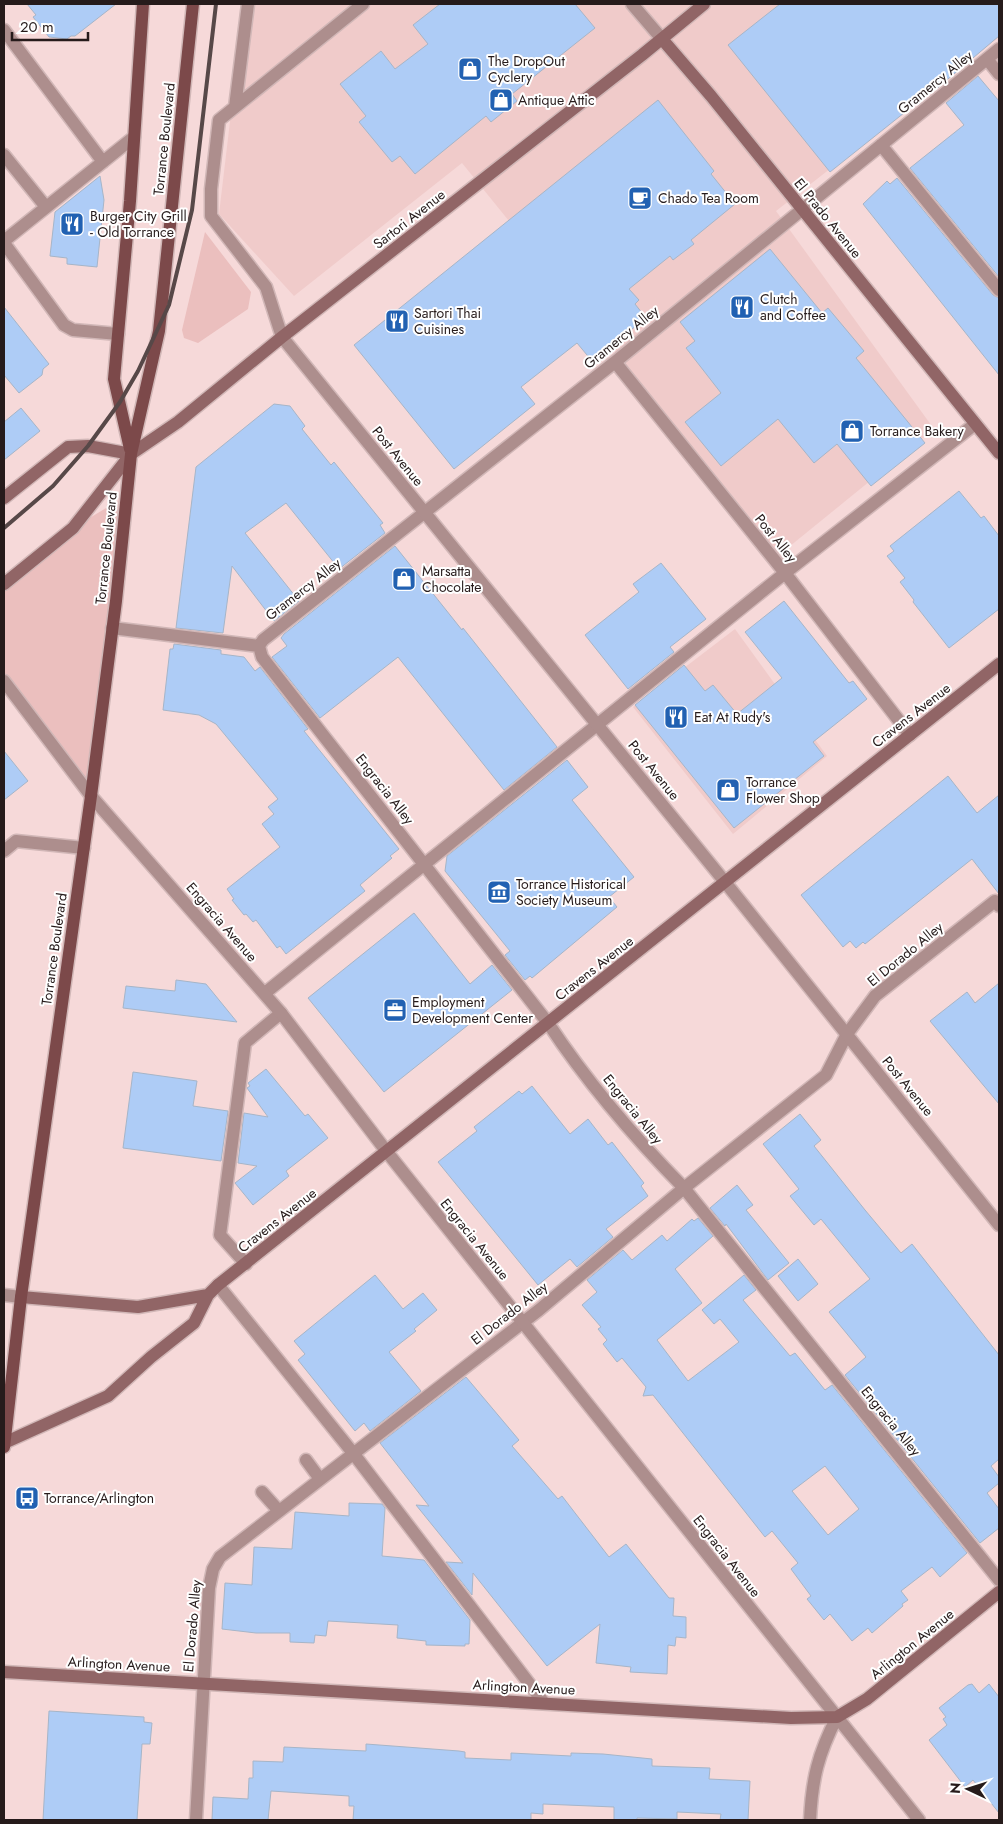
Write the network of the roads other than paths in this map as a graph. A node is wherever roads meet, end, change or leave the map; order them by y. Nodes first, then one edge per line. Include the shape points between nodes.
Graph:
1 (143, 4) edge
2 (193, 4) edge
3 (248, 4) edge
4 (364, 4) edge
5 (632, 4) edge
6 (704, 4) edge
7 (4, 30) edge
8 (662, 38) junction
9 (999, 49) edge
10 (987, 59) junction
11 (999, 74) edge
12 (235, 107) junction
13 (134, 138) junction
14 (881, 145) junction
15 (4, 155) edge
16 (103, 162) junction
17 (46, 207) junction
18 (801, 209) junction
19 (4, 242) edge
20 (999, 290) edge
21 (118, 334) junction
22 (282, 337) junction
23 (615, 362) junction
24 (975, 424) junction
25 (999, 453) edge
26 (130, 454) junction
27 (4, 498) edge
28 (425, 512) junction
29 (785, 573) junction
30 (4, 584) edge
31 (112, 628) junction
32 (258, 646) junction
33 (999, 664) edge
34 (4, 680) edge
35 (597, 724) junction
36 (910, 735) junction
37 (91, 796) junction
38 (84, 848) junction
39 (4, 851) edge
40 (425, 865) junction
41 (725, 882) junction
42 (997, 904) edge
43 (264, 993) junction
44 (281, 1013) junction
45 (548, 1023) junction
46 (847, 1034) junction
47 (387, 1152) junction
48 (684, 1188) junction
49 (999, 1225) edge
50 (246, 1264) junction
51 (218, 1285) junction
52 (4, 1295) edge
53 (208, 1295) junction
54 (21, 1297) junction
55 (522, 1321) junction
56 (4, 1443) edge
57 (4, 1447) edge
58 (353, 1453) junction
59 (306, 1460) dead end
60 (320, 1479) junction
61 (262, 1492) dead end
62 (279, 1511) junction
63 (999, 1580) edge
64 (999, 1592) edge
65 (4, 1672) edge
66 (202, 1684) junction
67 (544, 1703) junction
68 (837, 1718) junction
69 (196, 1820) edge
70 (810, 1820) edge
71 (919, 1820) edge

1 - 13 main road, Torrance Boulevard
2 - 26 main road, Torrance Boulevard via 156,353
3 - 12 street
4 - 12 street
5 - 8 street, El Prado Avenue
6 - 8 street, Sartori Avenue
7 - 16 street
8 - 18 street, El Prado Avenue
8 - 22 street, Sartori Avenue
9 - 10 street, Gramercy Alley
10 - 11 street
10 - 14 street, Gramercy Alley
12 - 22 street via 219,120 211,216 266,287
13 - 16 street
13 - 21 main road, Torrance Boulevard
14 - 18 street, Gramercy Alley
14 - 20 street
15 - 17 street
16 - 17 street
17 - 19 street
18 - 23 street, Gramercy Alley
18 - 24 street, El Prado Avenue
19 - 21 street via 64,324 73,330
21 - 26 main road, Torrance Boulevard via 114,379
22 - 26 street, Sartori Avenue via 178,422
22 - 28 street, Post Avenue
23 - 28 street, Gramercy Alley
23 - 29 street, Post Alley
24 - 25 street, El Prado Avenue
24 - 29 street
26 - 27 street via 88,446 68,447
26 - 30 street, Sartori Avenue via 73,528
26 - 31 main road, Torrance Boulevard
28 - 32 street, Gramercy Alley
28 - 35 street, Post Avenue
29 - 35 street
29 - 36 street, Post Alley
31 - 32 street
31 - 37 main road, Torrance Boulevard
32 - 40 street, Engracia Alley via 262,656
33 - 36 street, Cravens Avenue
34 - 37 street, Engracia Avenue
35 - 40 street
35 - 41 street, Post Avenue
36 - 41 street, Cravens Avenue
37 - 38 main road, Torrance Boulevard
37 - 43 street, Engracia Avenue
38 - 39 street via 16,841
38 - 54 main road, Torrance Boulevard
40 - 43 street
40 - 45 street, Engracia Alley
41 - 45 street, Cravens Avenue
41 - 46 street, Post Avenue
42 - 46 street, El Dorado Alley via 875,996
43 - 44 street, Engracia Avenue
44 - 47 street, Engracia Avenue
44 - 50 street via 245,1043 220,1234
45 - 47 street, Cravens Avenue
45 - 48 street, Engracia Alley via 649,1153
46 - 48 street, El Dorado Alley via 826,1075
46 - 49 street, Post Avenue
47 - 50 street, Cravens Avenue
47 - 55 street, Engracia Avenue
48 - 55 street, El Dorado Alley
48 - 63 street, Engracia Alley
50 - 51 street, Cravens Avenue
51 - 53 street, Cravens Avenue
51 - 58 street
52 - 54 street
53 - 54 street via 138,1307
53 - 56 street, Cravens Avenue via 194,1323 108,1396
54 - 56 main road, Torrance Boulevard
55 - 58 street, El Dorado Alley
55 - 68 street, Engracia Avenue
56 - 57 main road, Torrance Boulevard
58 - 60 street, El Dorado Alley
58 - 67 street
59 - 60 street
60 - 62 street, El Dorado Alley
61 - 62 street
62 - 66 street, El Dorado Alley via 220,1557 213,1569
64 - 68 street, Arlington Avenue via 867,1699
65 - 66 street, Arlington Avenue
66 - 67 street, Arlington Avenue
66 - 69 street, El Dorado Alley
67 - 68 street, Arlington Avenue
68 - 70 street via 821,1747 811,1792
68 - 71 street, Engracia Avenue

